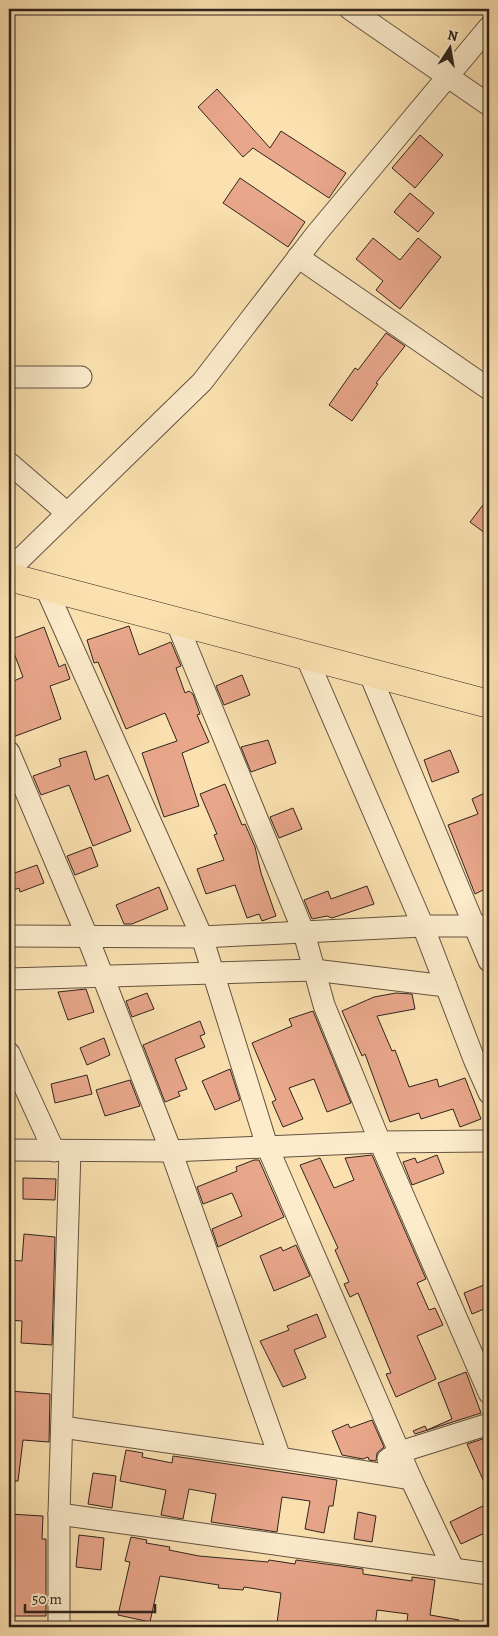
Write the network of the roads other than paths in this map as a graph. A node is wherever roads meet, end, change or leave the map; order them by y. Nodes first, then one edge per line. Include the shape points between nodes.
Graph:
1 (350, 9) edge
2 (489, 27) edge
3 (450, 76) junction
4 (489, 105) edge
5 (298, 257) junction
6 (9, 376) edge
7 (81, 377) dead end
8 (489, 389) edge
9 (9, 463) edge
10 (67, 513) junction
11 (9, 570) edge
12 (9, 577) edge
13 (44, 586) junction
14 (176, 621) junction
15 (306, 656) junction
16 (369, 672) junction
17 (489, 704) edge
18 (9, 752) edge
19 (481, 930) edge
20 (304, 933) junction
21 (425, 933) junction
22 (9, 936) edge
23 (87, 936) junction
24 (202, 937) junction
25 (489, 961) edge
26 (314, 970) junction
27 (213, 972) junction
28 (102, 976) junction
29 (9, 979) edge
30 (446, 986) junction
31 (9, 1053) edge
32 (489, 1093) edge
33 (489, 1141) edge
34 (380, 1142) junction
35 (267, 1146) junction
36 (9, 1150) edge
37 (62, 1151) junction
38 (171, 1151) junction
39 (489, 1393) edge
40 (489, 1424) edge
41 (62, 1427) junction
42 (400, 1452) junction
43 (280, 1458) junction
44 (367, 1472) junction
45 (411, 1479) junction
46 (59, 1514) junction
47 (453, 1568) junction
48 (489, 1574) edge
49 (58, 1627) edge

1 - 3 street
2 - 3 street
3 - 4 street
3 - 5 street
5 - 8 street
5 - 10 street via 202,382
6 - 7 street
9 - 10 street
10 - 11 street
12 - 13 main road
13 - 14 main road
13 - 24 street
14 - 15 main road
14 - 20 street
15 - 16 main road
15 - 21 street
16 - 17 main road
16 - 19 street
18 - 23 street
19 - 21 street
19 - 25 street
20 - 21 street
20 - 24 street
20 - 26 street
21 - 30 street
22 - 23 street
23 - 24 street
23 - 28 street
24 - 27 street
26 - 27 street
26 - 30 street
26 - 34 street via 324,1005
27 - 28 street
27 - 35 street
28 - 29 street
28 - 38 street
30 - 32 street
31 - 37 street
33 - 34 street
34 - 35 street
34 - 39 street
35 - 38 street
35 - 42 street
36 - 37 street
37 - 38 street
37 - 41 street
38 - 43 street
40 - 42 street
41 - 43 street
41 - 46 street
42 - 44 street
42 - 45 street
43 - 44 street
44 - 45 street
45 - 47 street
46 - 47 street
46 - 49 street
47 - 48 street

